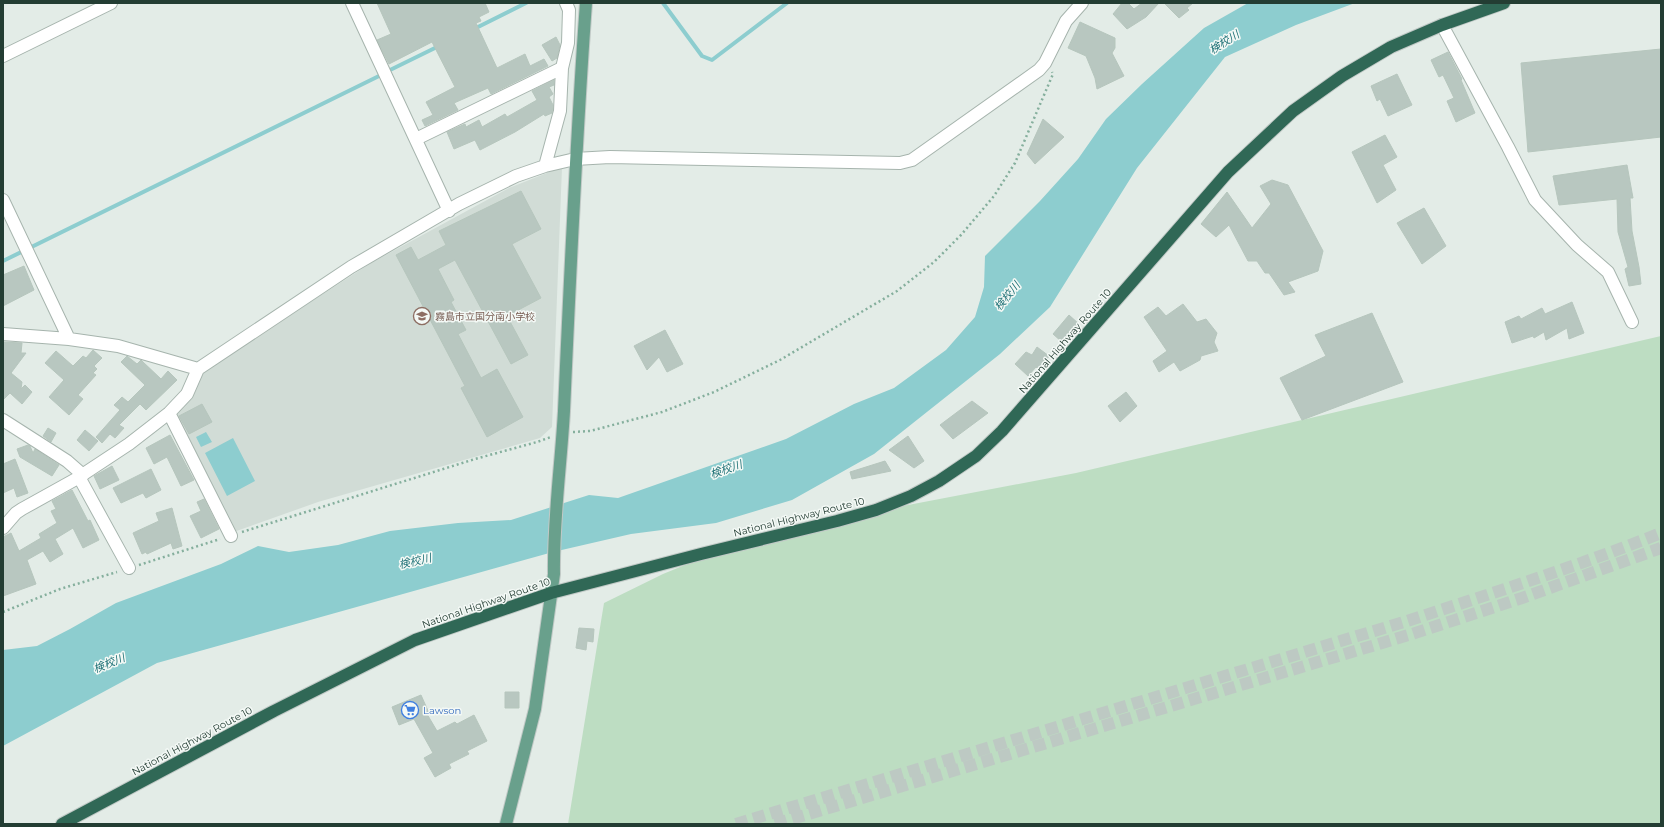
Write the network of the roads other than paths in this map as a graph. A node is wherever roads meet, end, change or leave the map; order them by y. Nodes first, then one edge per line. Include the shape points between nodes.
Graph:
1 (111, 3) edge
2 (352, 3) edge
3 (566, 3) edge
4 (586, 3) edge
5 (1082, 3) edge
6 (1504, 3) edge
7 (1442, 25) junction
8 (3, 56) edge
9 (562, 68) junction
10 (416, 139) junction
11 (575, 159) junction
12 (545, 166) junction
13 (3, 200) edge
14 (449, 211) junction
15 (1632, 322) dead end
16 (3, 334) edge
17 (69, 338) junction
18 (198, 369) junction
19 (169, 413) junction
20 (3, 420) edge
21 (81, 476) junction
22 (8, 515) edge
23 (3, 528) edge
24 (231, 536) road end
25 (129, 568) road end
26 (551, 593) junction
27 (62, 824) edge
28 (506, 824) edge

1 - 8 street
2 - 10 street
3 - 9 street via 569,10 568,43
4 - 11 main road
5 - 11 street via 1066,21 1048,58 1039,70 912,160 900,163 618,157
6 - 7 highway, National Highway Route 10
7 - 15 street via 1534,200 1577,245 1608,272
7 - 26 highway, National Highway Route 10 via 1391,47 1342,76 1293,111 1265,136 1228,172 1002,431 976,456 939,481 912,496 876,510
9 - 10 street
9 - 12 street via 560,111
10 - 14 street
11 - 12 street
11 - 26 main road via 563,433
12 - 14 street via 516,176
13 - 17 street
14 - 18 street via 351,267
16 - 17 street
17 - 18 street via 118,346
18 - 19 street via 187,394
19 - 21 street via 130,444
19 - 24 street
20 - 21 street via 67,461
21 - 22 street via 16,513
21 - 25 street
22 - 23 street
26 - 27 highway, National Highway Route 10 via 415,640 274,711
26 - 28 main road via 535,709

